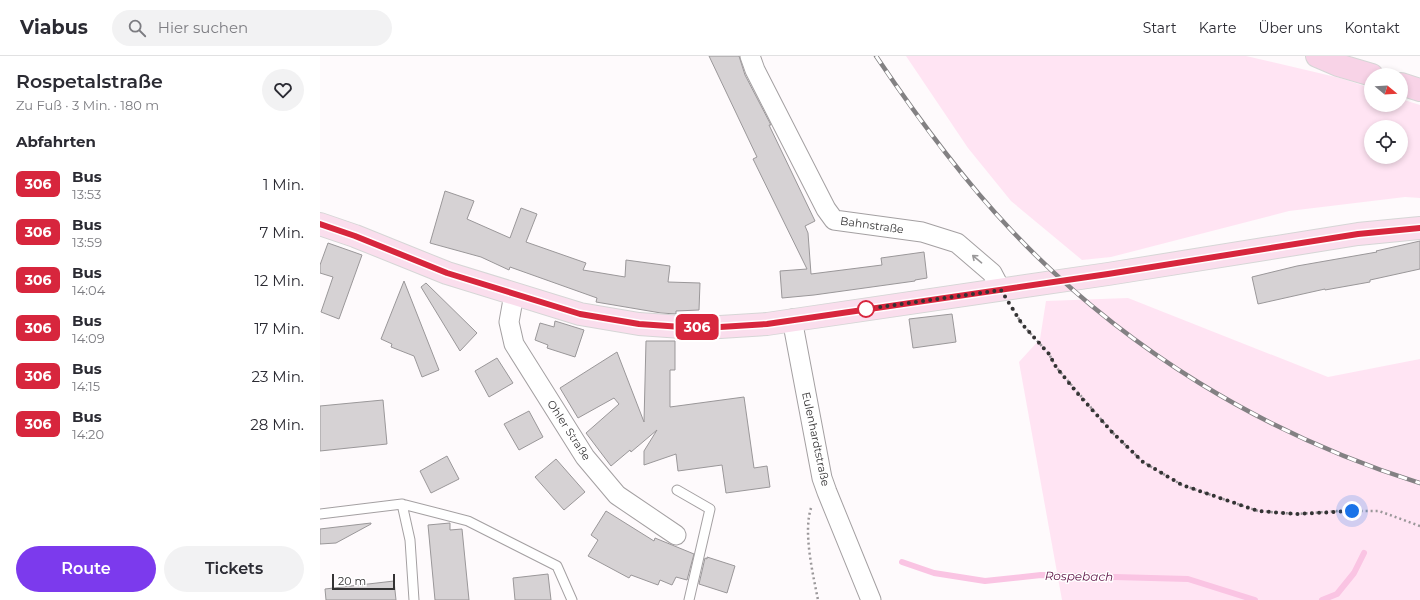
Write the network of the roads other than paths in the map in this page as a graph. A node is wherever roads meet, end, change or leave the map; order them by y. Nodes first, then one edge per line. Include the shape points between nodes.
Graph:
1 (750, 56) edge
2 (1317, 56) edge
3 (1364, 73) edge
4 (1408, 86) edge
5 (1420, 90) edge
6 (322, 227) edge
7 (1420, 228) edge
8 (1001, 290) junction
9 (514, 294) junction
10 (792, 319) junction
11 (677, 490) dead end
12 (402, 504) junction
13 (320, 514) edge
14 (676, 535) dead end
15 (414, 600) edge
16 (572, 600) edge
17 (689, 600) edge
18 (871, 600) edge

8 -> 1 street, Bahnstraße via 992,273 958,243 922,232 834,220 826,209
2 - 3 highway
4 - 5 highway
6 - 9 main road via 355,236 447,273
7 - 8 main road via 1358,234
8 - 10 main road
9 - 10 main road via 580,314 639,324 720,327 767,324
9 - 14 street, Ohler Straße via 509,322 514,344 585,457 617,495
10 - 18 street, Eulenhardtstraße via 822,478
11 - 17 lane via 710,509
12 - 13 lane
12 - 15 lane via 410,540
12 - 16 lane via 468,521 557,566

